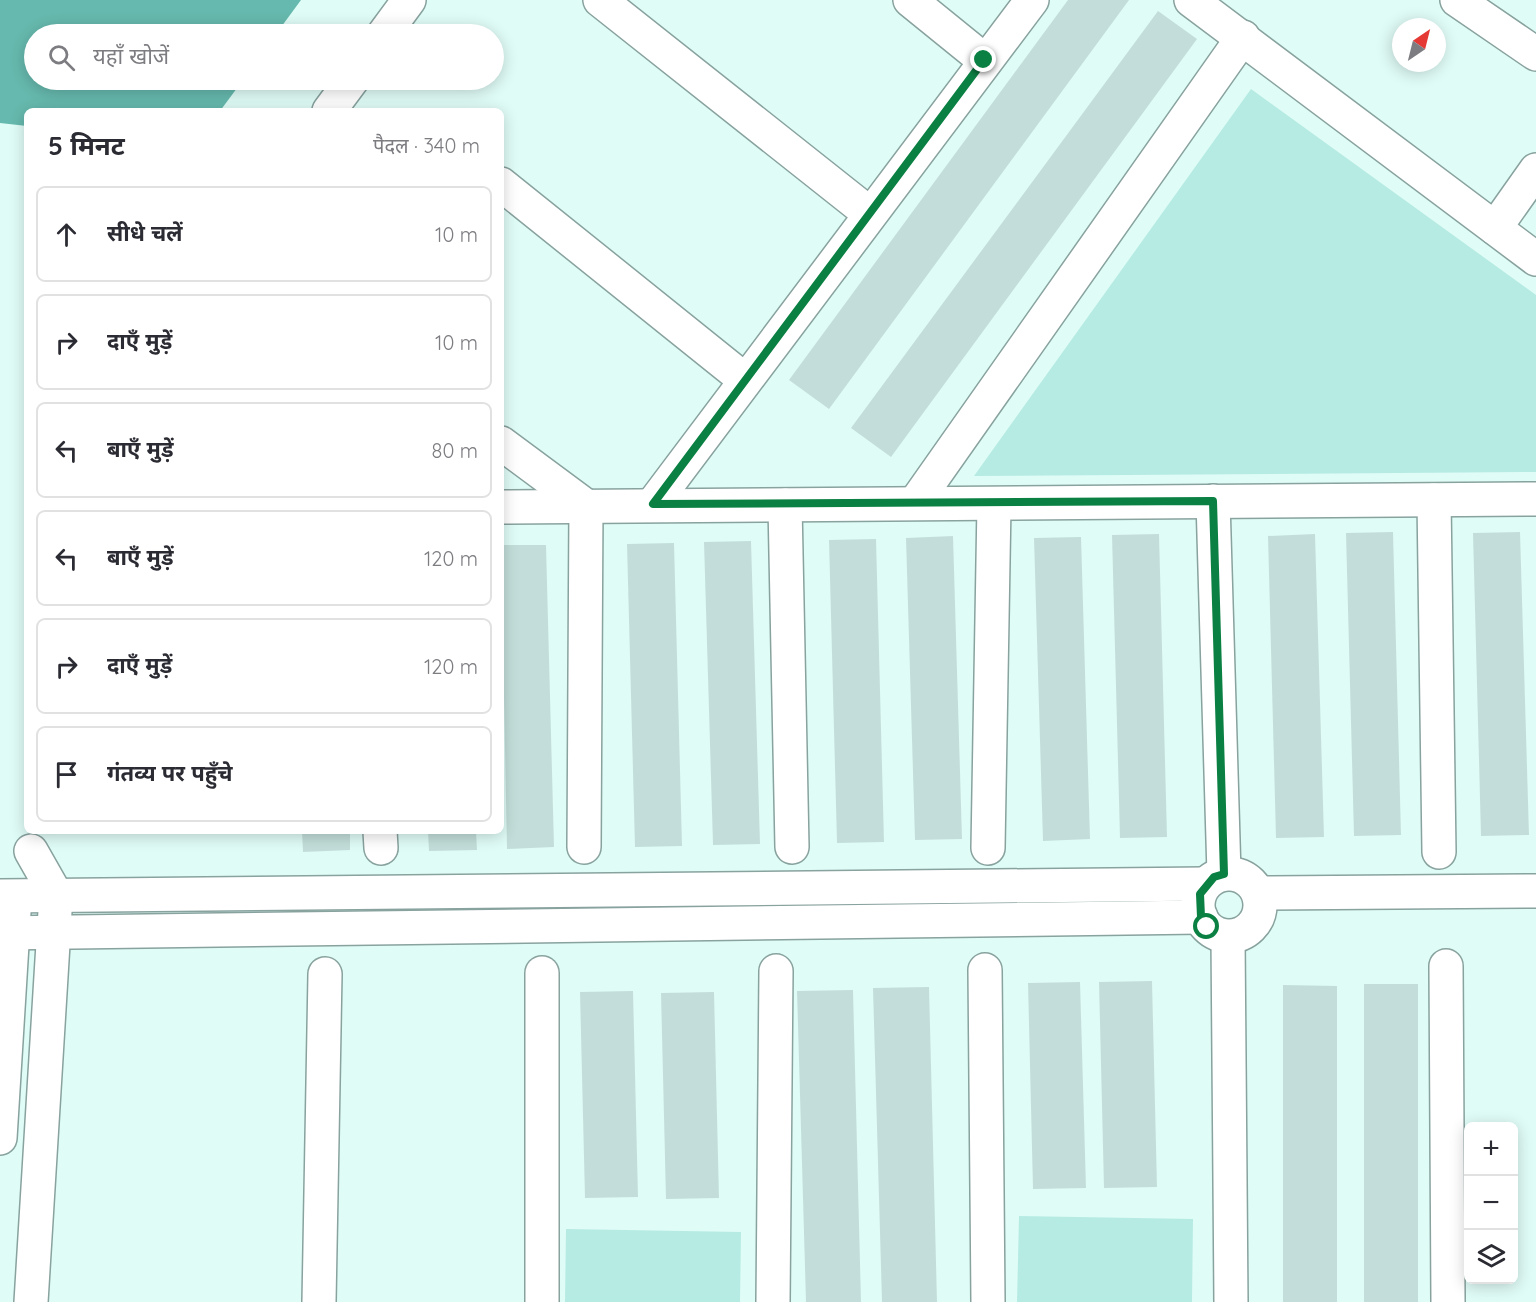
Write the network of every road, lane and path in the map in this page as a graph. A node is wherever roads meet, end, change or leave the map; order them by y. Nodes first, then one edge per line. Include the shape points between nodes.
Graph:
1 (409, 0) edge
2 (600, 0) edge
3 (910, 0) edge
4 (1032, 0) edge
5 (1204, 4) edge
6 (1470, 4) edge
7 (391, 24) edge
8 (1243, 37) junction
9 (1536, 54) edge
10 (984, 60) junction
11 (345, 90) edge
12 (331, 108) edge
13 (1536, 170) edge
14 (504, 186) edge
15 (870, 214) junction
16 (1495, 228) junction
17 (1536, 259) edge
18 (745, 380) junction
19 (504, 445) edge
20 (1536, 499) edge
21 (1434, 500) junction
22 (1213, 501) junction
23 (915, 503) junction
24 (653, 504) junction
25 (994, 504) junction
26 (785, 505) junction
27 (586, 506) junction
28 (504, 507) edge
29 (31, 841) edge
30 (584, 847) dead end
31 (792, 847) dead end
32 (988, 848) dead end
33 (1439, 852) dead end
34 (1215, 879) junction
35 (1536, 891) edge
36 (1259, 893) junction
37 (56, 895) junction
38 (7, 896) edge
39 (1201, 917) junction
40 (7, 933) edge
41 (54, 933) junction
42 (1228, 936) junction
43 (1446, 966) dead end
44 (985, 970) dead end
45 (776, 971) dead end
46 (542, 973) dead end
47 (325, 974) dead end
48 (0, 1129) edge
49 (31, 1302) edge
50 (319, 1302) edge
51 (542, 1302) edge
52 (773, 1302) edge
53 (988, 1302) edge
54 (1231, 1302) edge
55 (1448, 1302) edge

1 - 7 street
2 - 15 street
3 - 10 street
4 - 10 street
5 - 8 street
6 - 9 street
8 - 16 street
8 - 23 street
10 - 15 street
11 - 12 street
13 - 16 street
14 - 18 street
15 - 18 street
16 - 17 street
18 - 24 street
19 - 27 street
20 - 21 street
21 - 22 street
21 - 33 street
22 - 25 street
22 - 34 street
23 - 25 street
23 - 26 street
24 - 26 street
24 - 27 street
25 - 32 street
26 - 31 street
27 - 28 street
27 - 30 street
29 - 37 street
29 - 38 street
34 - 36 street via 1245,878
34 - 37 street
34 - 39 street via 1200,894
35 - 36 street
36 - 42 street via 1258,918 1241,934
37 - 38 street
37 - 41 street
38 - 40 street
39 - 41 street
39 - 42 street via 1217,934
40 - 41 street
40 - 48 street
41 - 49 street
42 - 54 street
43 - 55 street
44 - 53 street
45 - 52 street
46 - 51 street
47 - 50 street

